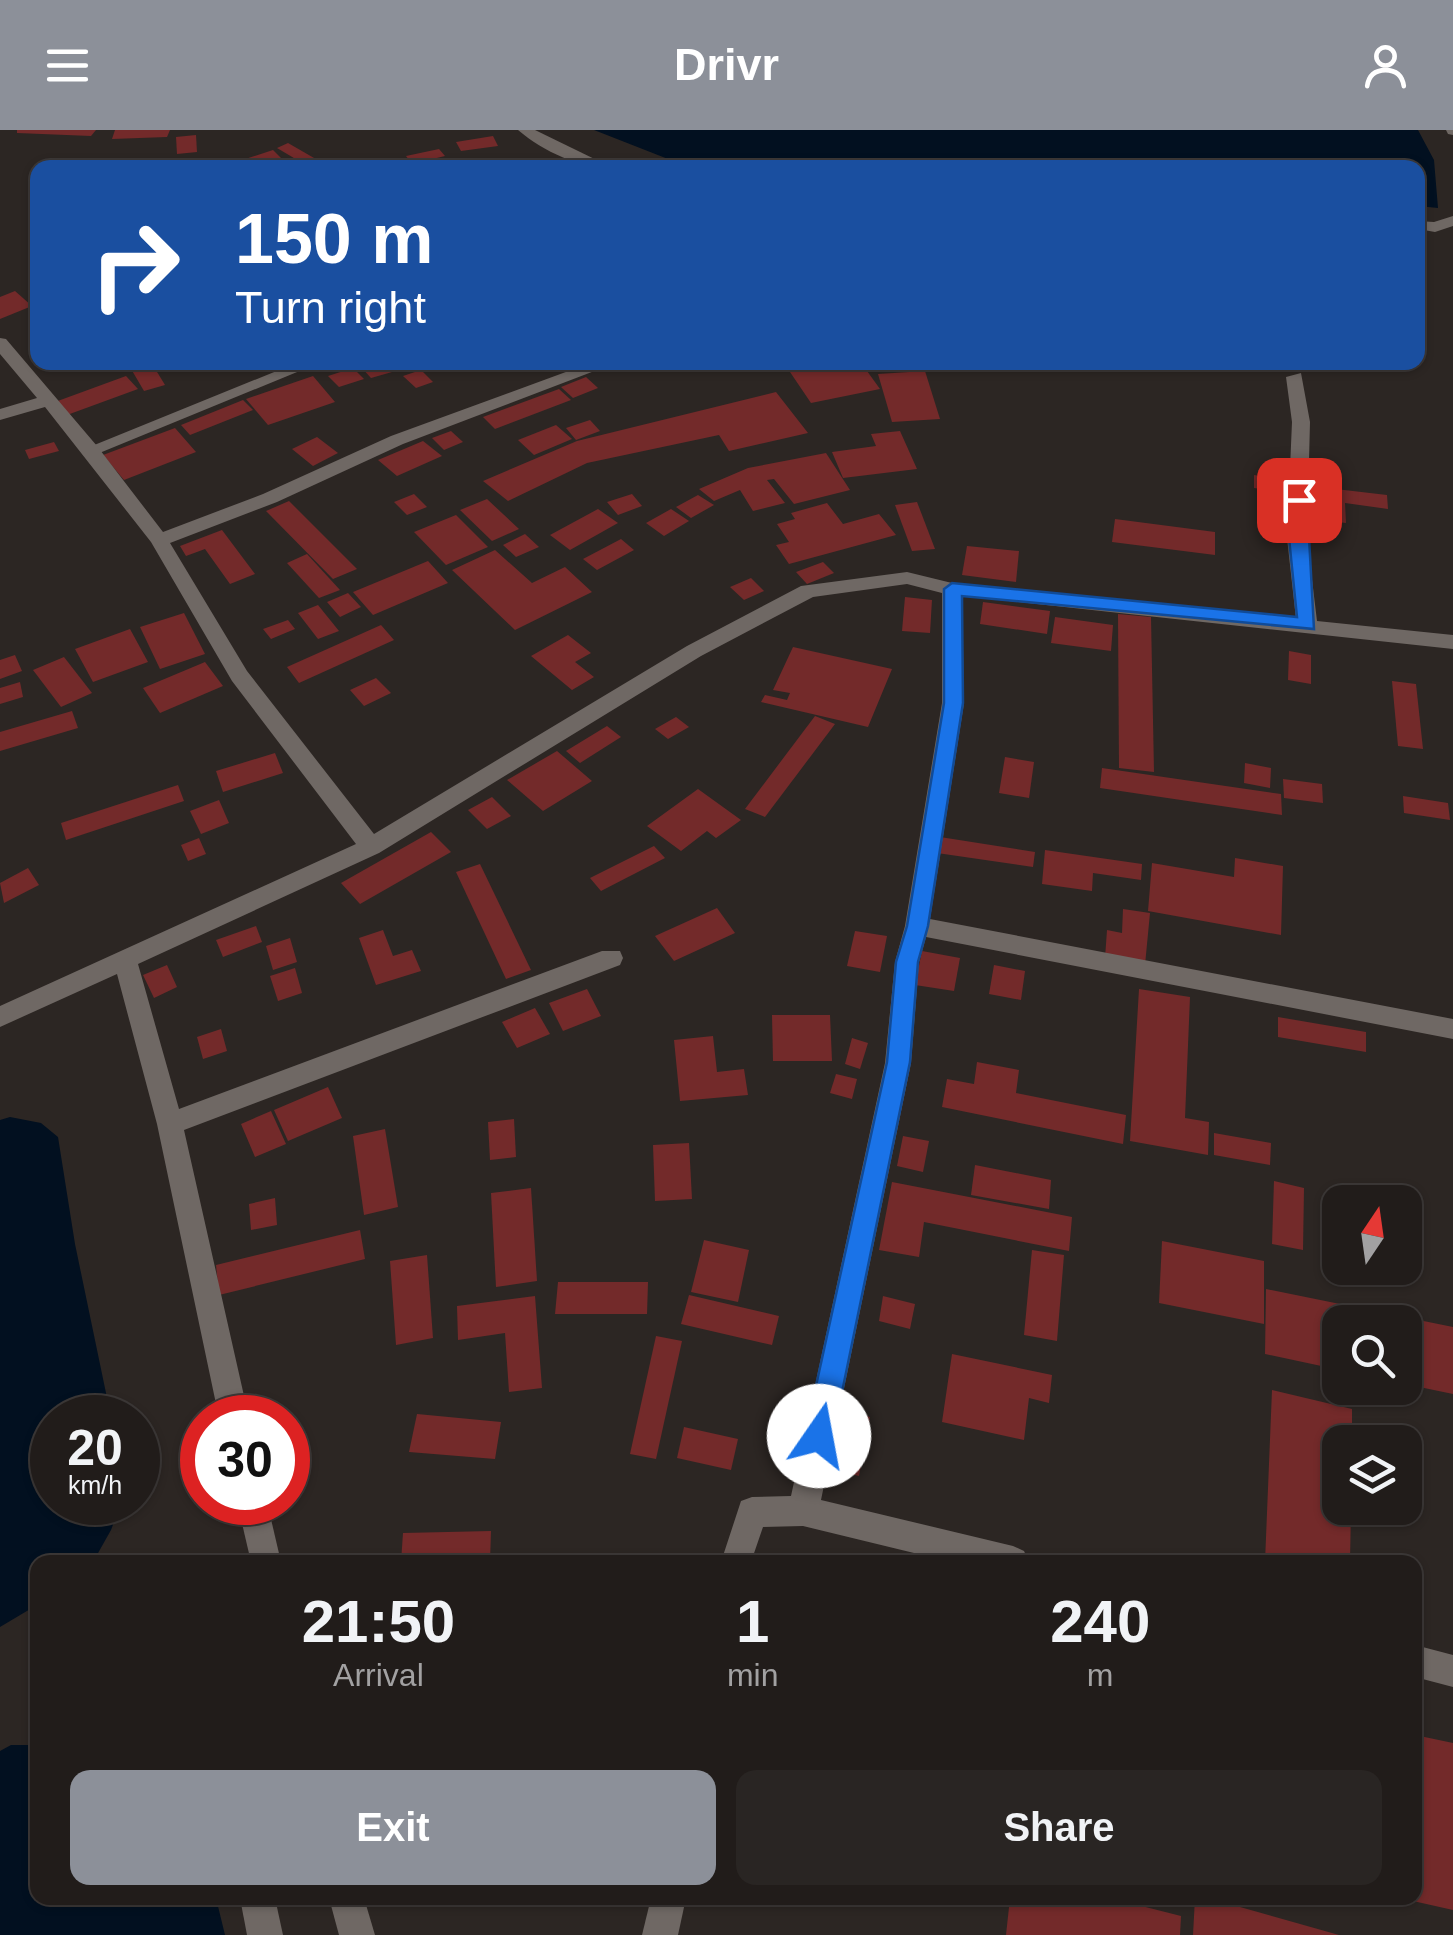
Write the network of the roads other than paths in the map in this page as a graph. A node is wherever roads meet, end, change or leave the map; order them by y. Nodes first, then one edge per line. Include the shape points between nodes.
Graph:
1 (525, 130) edge
2 (584, 160) edge
3 (1453, 221) edge
4 (1425, 226) edge
5 (0, 343) edge
6 (293, 370) edge
7 (588, 370) edge
8 (1295, 377) dead end
9 (48, 400) junction
10 (0, 414) edge
11 (91, 450) junction
12 (159, 540) junction
13 (952, 589) junction
14 (1307, 624) junction
15 (1453, 642) edge
16 (371, 846) junction
17 (918, 926) junction
18 (612, 958) dead end
19 (126, 960) junction
20 (0, 1017) edge
21 (1453, 1028) edge
22 (170, 1124) junction
23 (229, 1395) edge
24 (803, 1511) junction
25 (257, 1525) edge
26 (264, 1555) edge
27 (737, 1555) edge
28 (984, 1555) edge
29 (1422, 1664) edge
30 (1453, 1671) edge
31 (259, 1905) edge
32 (349, 1905) edge
33 (666, 1905) edge
34 (265, 1935) edge
35 (356, 1935) edge
36 (660, 1935) edge

1 - 2 street
3 - 4 street
5 - 9 street
6 - 11 street
7 - 12 street via 397,440
8 - 14 street
9 - 10 street
9 - 11 street
11 - 12 street
12 - 16 street via 238,676
13 - 14 street
13 - 16 street via 908,578 808,591 694,651
13 - 17 street via 953,703
14 - 15 street
16 - 19 street
17 - 21 street
17 - 24 street via 907,962 898,1062
18 - 22 street
19 - 20 street
19 - 22 street
22 - 23 street
24 - 27 street via 752,1512
24 - 28 street
25 - 26 street
29 - 30 street
31 - 34 street
32 - 35 street
33 - 36 street

